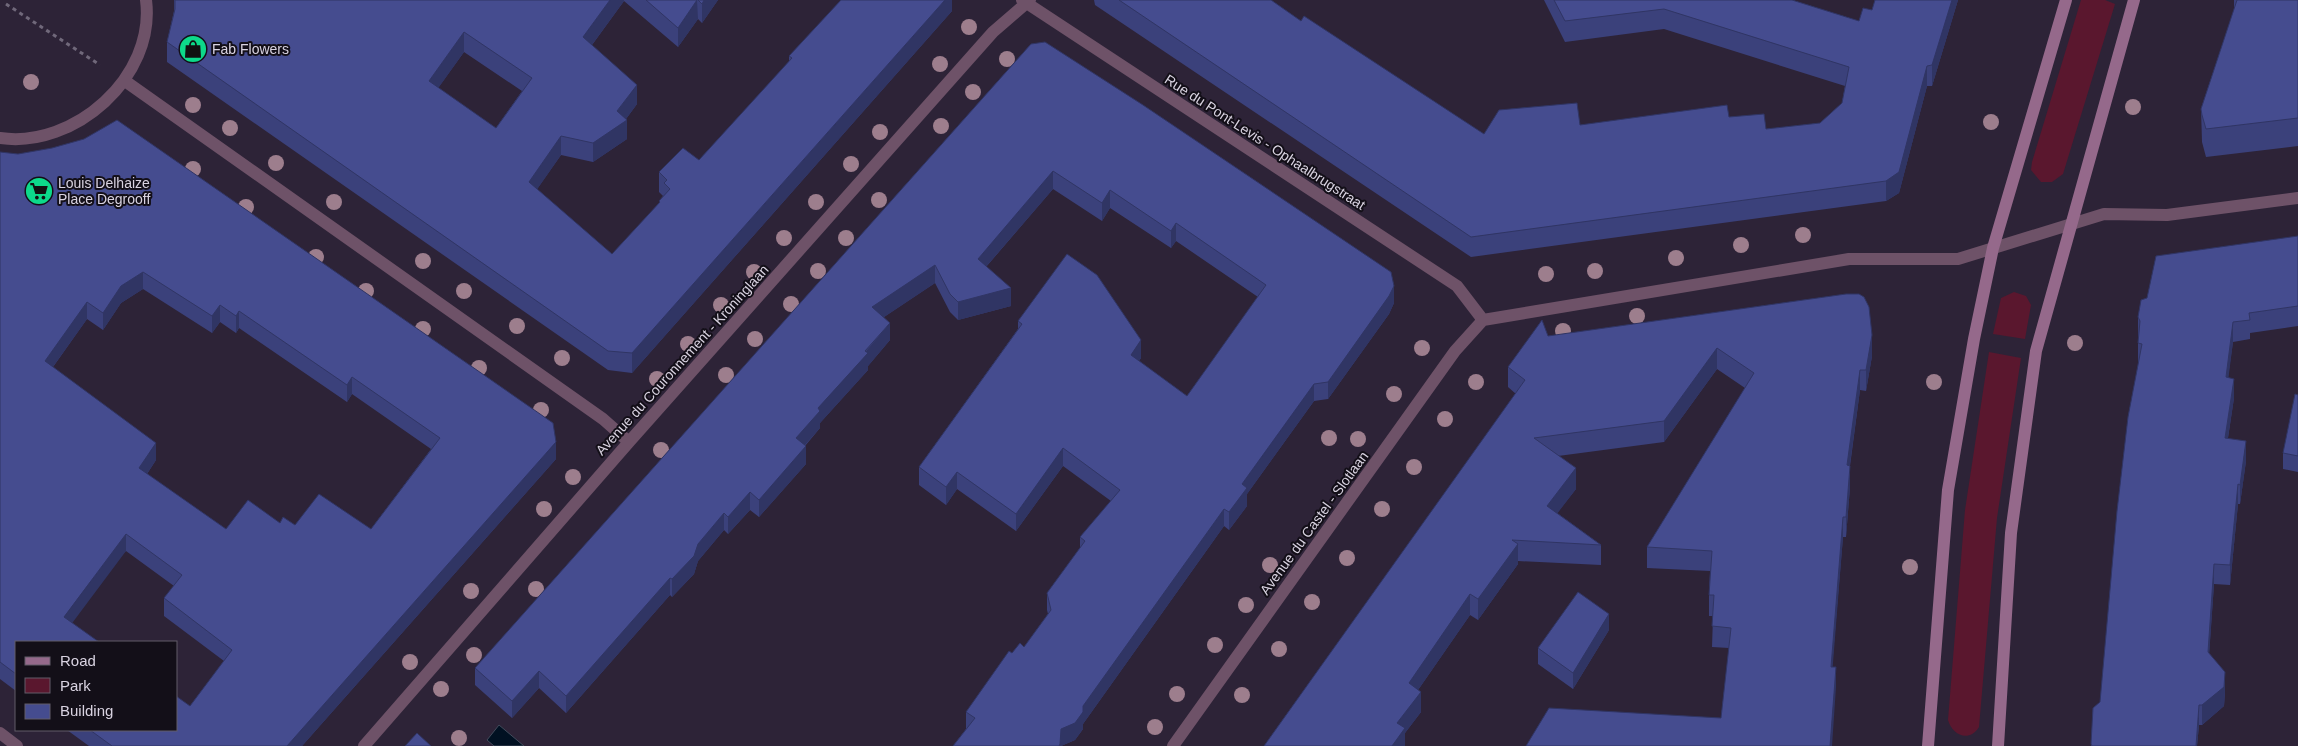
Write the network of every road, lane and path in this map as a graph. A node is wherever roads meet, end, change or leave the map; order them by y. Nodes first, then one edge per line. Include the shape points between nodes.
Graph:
1 (146, 0) edge
2 (2066, 0) edge
3 (2134, 0) edge
4 (1026, 1) edge
5 (6, 4) dead end
6 (124, 80) junction
7 (0, 138) edge
8 (2298, 198) edge
9 (2071, 224) junction
10 (1993, 248) junction
11 (1483, 320) junction
12 (630, 442) junction
13 (0, 733) edge
14 (17, 746) edge
15 (364, 746) edge
16 (1173, 746) edge
17 (1928, 746) edge
18 (1998, 746) edge

1 - 6 street via 142,46
2 - 10 main road
3 - 9 main road
4 - 11 street, Rue du Pont-Levis - Ophaalbrugstraat via 1457,286
4 - 12 street, Avenue du Couronnement - Kroninglaan via 993,32
5 - 6 path
6 - 7 street via 102,106 75,125 43,136
6 - 12 street
8 - 9 street via 2167,215 2104,214
9 - 10 street
9 - 18 main road via 2036,351 2011,533
10 - 11 street via 1958,259 1849,259
10 - 17 main road via 1948,490
11 - 16 street, Avenue du Castel - Slotlaan via 1455,351
12 - 15 street, Avenue du Couronnement - Kroninglaan
13 - 14 street

